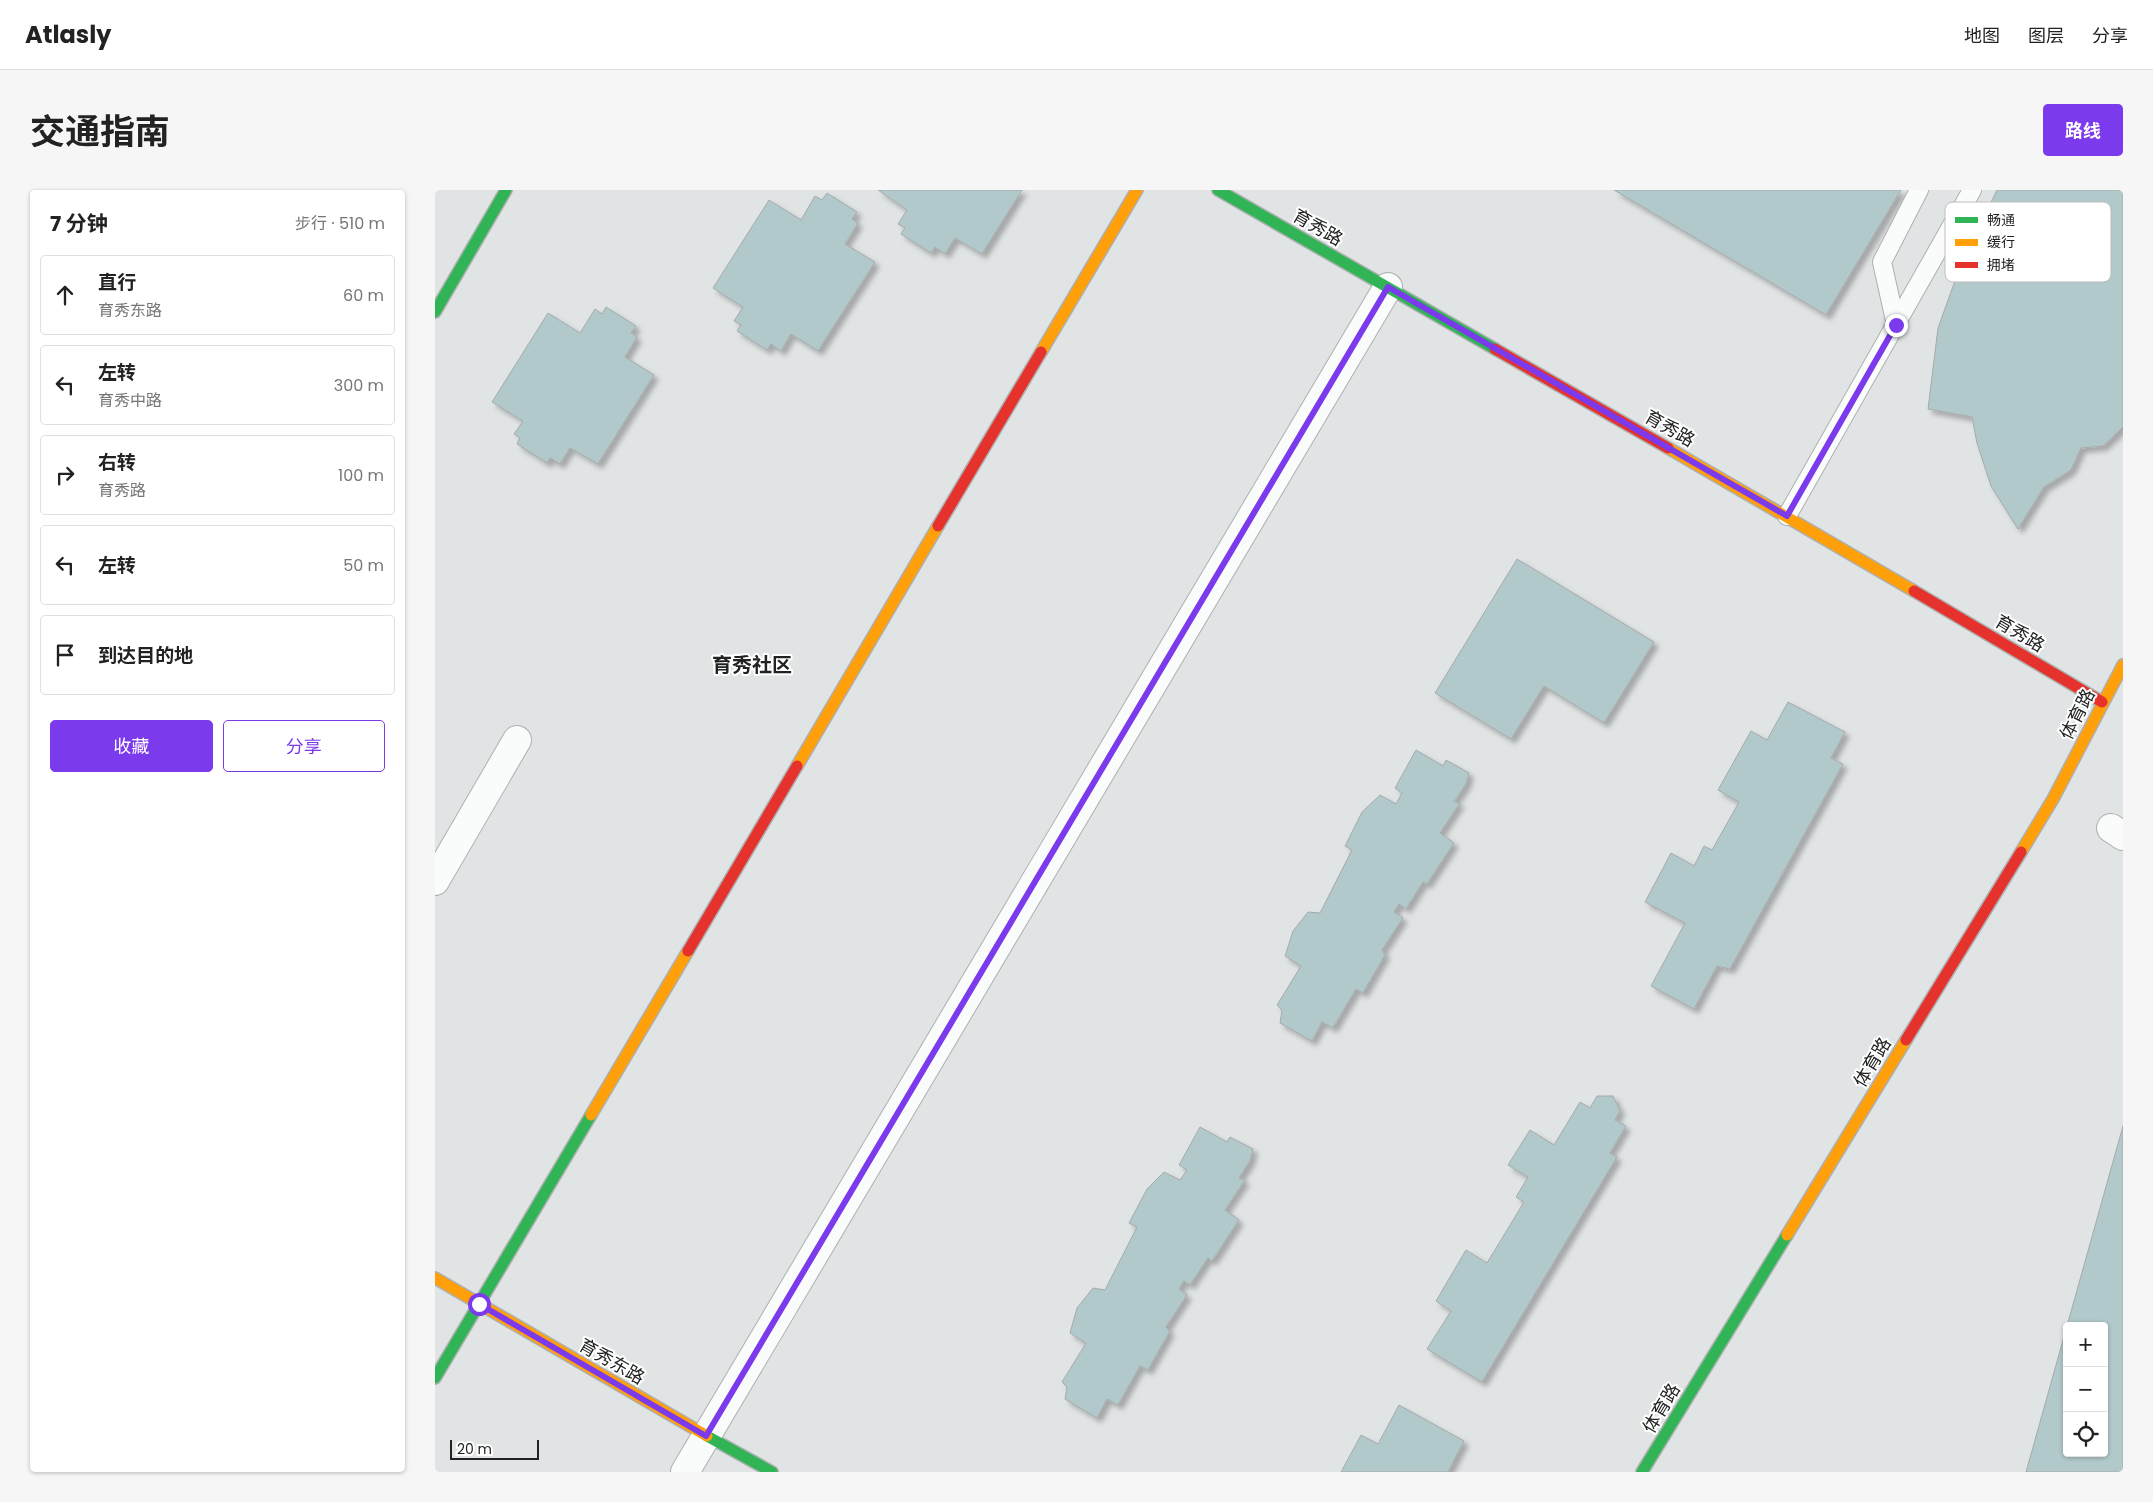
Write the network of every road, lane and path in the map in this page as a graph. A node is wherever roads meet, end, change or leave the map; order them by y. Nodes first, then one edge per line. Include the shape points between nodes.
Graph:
1 (506, 190) edge
2 (1137, 190) edge
3 (1218, 190) edge
4 (1919, 190) edge
5 (1972, 190) edge
6 (1965, 202) edge
7 (1945, 238) edge
8 (1388, 287) junction
9 (435, 312) edge
10 (1896, 325) junction
11 (1787, 516) junction
12 (2123, 665) edge
13 (2102, 702) junction
14 (517, 740) dead end
15 (435, 881) edge
16 (435, 1278) edge
17 (479, 1304) junction
18 (435, 1378) edge
19 (706, 1436) junction
20 (685, 1472) edge
21 (772, 1472) edge
22 (1642, 1472) edge

1 - 9 street
2 - 17 street
3 - 8 street, 育秀路
4 - 10 lane via 1882,262
5 - 6 lane
7 - 10 lane
8 - 11 street, 育秀路
8 - 19 street
10 - 11 lane
11 - 13 street, 育秀路
12 - 13 street, 体育路
13 - 22 street, 体育路 via 2053,799
14 - 15 street
16 - 17 street, 育秀东路
17 - 18 street
17 - 19 street, 育秀东路
19 - 20 street
19 - 21 street, 育秀东路

